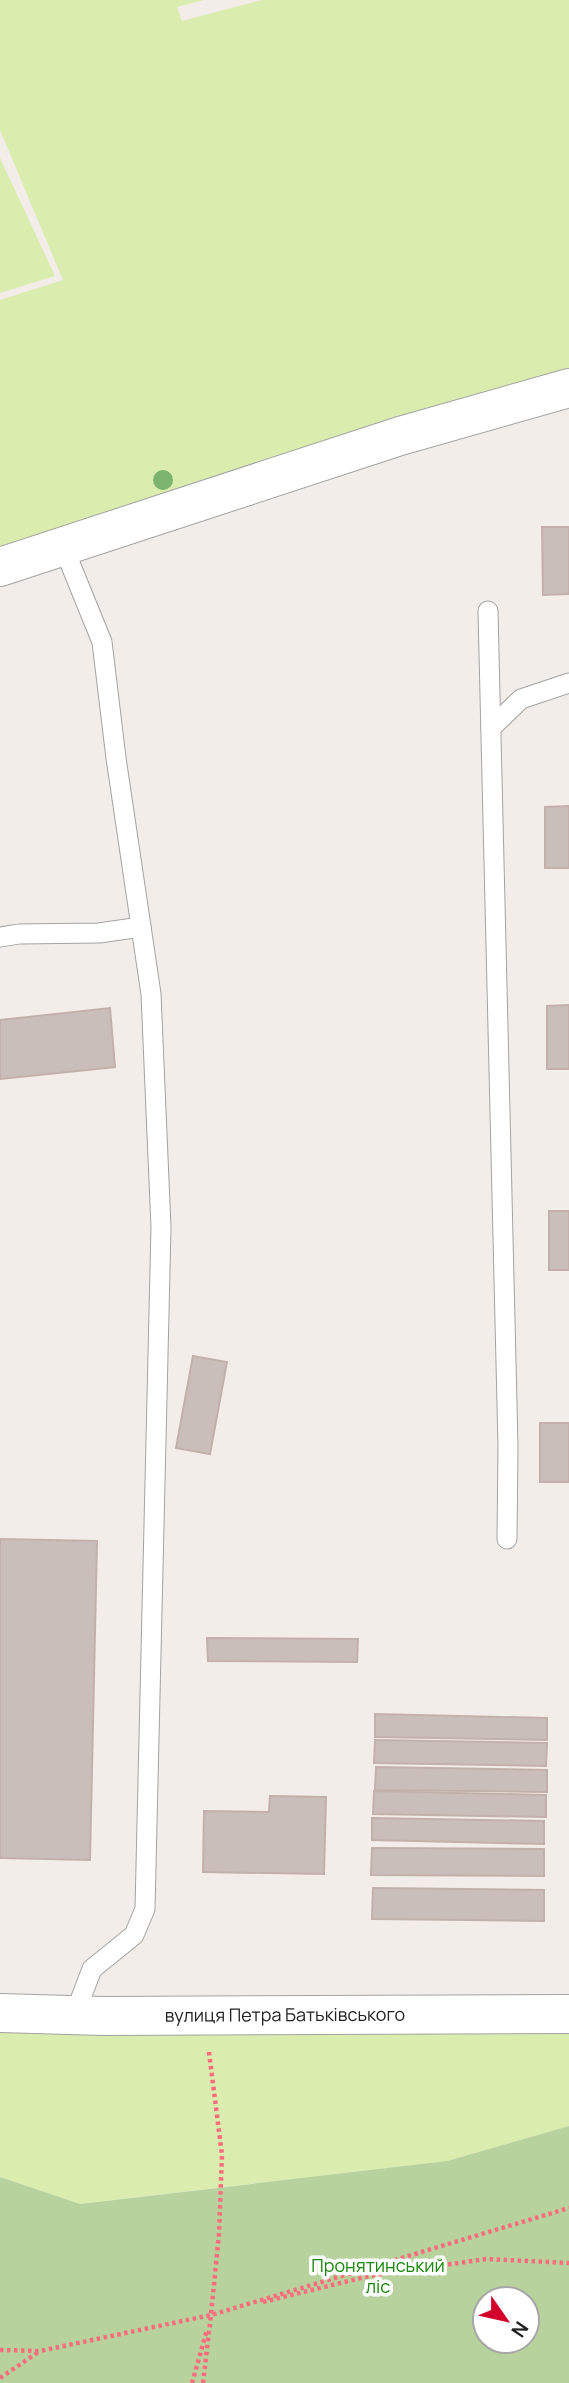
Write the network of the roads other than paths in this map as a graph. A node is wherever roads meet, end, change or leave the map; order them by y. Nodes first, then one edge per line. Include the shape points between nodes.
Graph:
1 (569, 388) edge
2 (63, 546) junction
3 (0, 567) edge
4 (488, 611) dead end
5 (569, 683) edge
6 (491, 728) junction
7 (141, 927) junction
8 (0, 937) edge
9 (506, 1539) dead end
10 (0, 2014) edge
11 (569, 2014) edge
12 (74, 2015) junction

1 - 2 street via 400,436
2 - 3 street
2 - 7 lane via 102,642
4 - 6 lane
5 - 6 lane via 521,699
6 - 9 lane via 508,1446
7 - 8 lane
7 - 12 lane via 151,994 161,1227 145,1909 134,1935 92,1969
10 - 12 street, вулиця Петра Батьківського
11 - 12 street, вулиця Петра Батьківського

